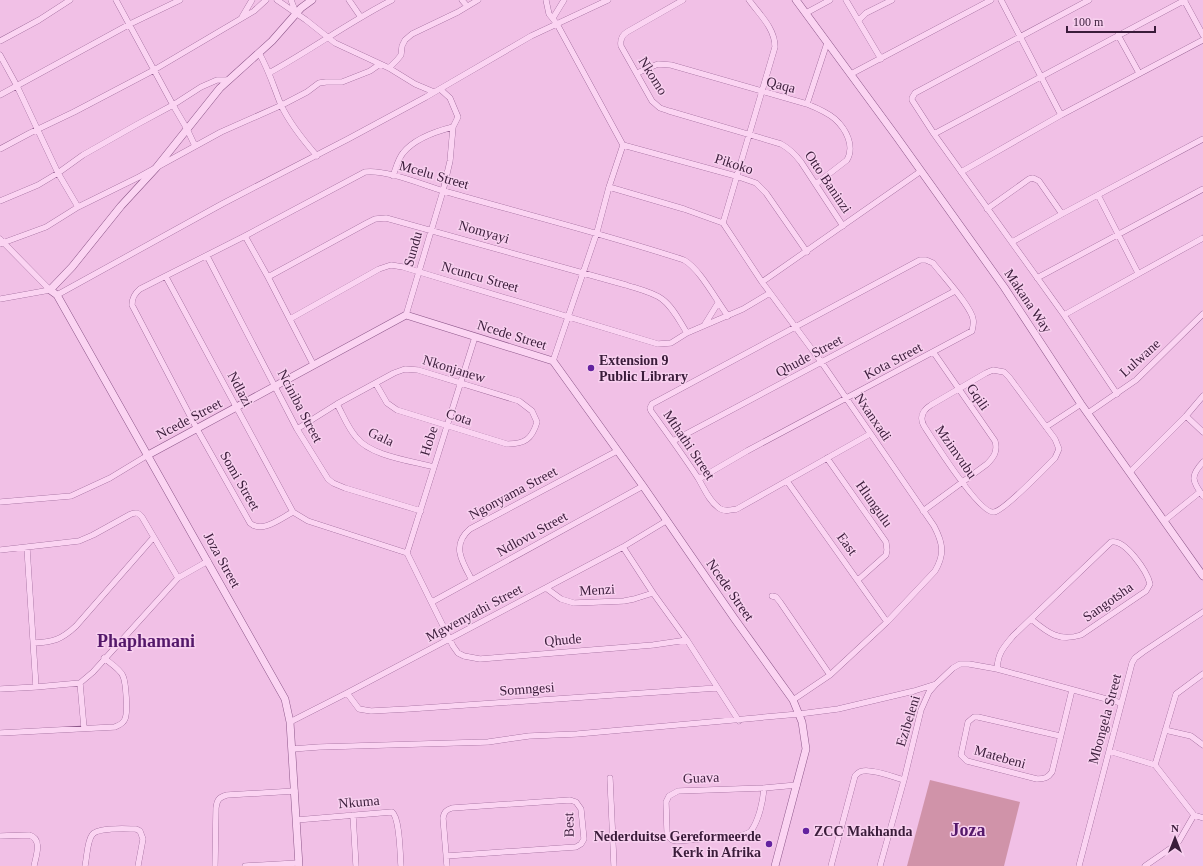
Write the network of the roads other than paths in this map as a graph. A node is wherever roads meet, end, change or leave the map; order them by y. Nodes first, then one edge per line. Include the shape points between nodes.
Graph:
1 (70, 0) edge
2 (116, 0) edge
3 (180, 0) edge
4 (252, 0) edge
5 (266, 0) edge
6 (277, 0) edge
7 (291, 0) edge
8 (312, 0) edge
9 (349, 0) edge
10 (392, 0) edge
11 (462, 0) edge
12 (478, 0) edge
13 (546, 0) edge
14 (564, 0) edge
15 (608, 0) edge
16 (682, 0) edge
17 (749, 0) edge
18 (796, 0) edge
19 (830, 0) edge
20 (846, 0) edge
21 (892, 0) edge
22 (1001, 0) edge
23 (1089, 0) edge
24 (1185, 0) edge
25 (989, 1) edge
26 (467, 6) junction
27 (296, 13) junction
28 (806, 13) junction
29 (360, 16) junction
30 (242, 18) junction
31 (553, 18) junction
32 (859, 20) junction
33 (130, 24) junction
34 (557, 24) junction
35 (1118, 35) junction
36 (1203, 35) edge
37 (1020, 37) junction
38 (328, 38) junction
39 (1203, 40) edge
40 (0, 41) edge
41 (827, 43) junction
42 (259, 53) junction
43 (0, 55) edge
44 (881, 59) junction
45 (380, 64) junction
46 (389, 68) junction
47 (154, 70) junction
48 (269, 73) junction
49 (637, 73) junction
50 (1139, 73) junction
51 (851, 74) junction
52 (1041, 76) junction
53 (229, 80) junction
54 (17, 86) junction
55 (440, 89) junction
56 (434, 92) junction
57 (762, 92) junction
58 (0, 95) edge
59 (807, 104) junction
60 (172, 105) junction
61 (282, 105) junction
62 (1061, 115) junction
63 (454, 126) junction
64 (187, 129) junction
65 (37, 130) junction
66 (934, 134) junction
67 (749, 135) junction
68 (1203, 139) edge
69 (623, 145) junction
70 (195, 146) junction
71 (0, 149) edge
72 (317, 156) junction
73 (156, 168) junction
74 (921, 171) junction
75 (961, 172) junction
76 (58, 173) junction
77 (393, 176) junction
78 (736, 176) junction
79 (816, 184) junction
80 (609, 187) junction
81 (1203, 189) edge
82 (443, 191) junction
83 (1098, 195) junction
84 (0, 202) edge
85 (78, 207) junction
86 (987, 209) junction
87 (1062, 214) junction
88 (723, 223) junction
89 (843, 226) junction
90 (431, 230) junction
91 (597, 232) junction
92 (1118, 235) junction
93 (245, 236) junction
94 (1203, 238) edge
95 (1, 242) edge
96 (1012, 242) junction
97 (807, 252) junction
98 (207, 256) junction
99 (920, 260) joint
100 (419, 272) junction
101 (583, 273) junction
102 (1138, 273) junction
103 (166, 277) junction
104 (268, 278) junction
105 (1037, 278) junction
106 (762, 282) junction
107 (50, 290) junction
108 (955, 291) junction
109 (770, 293) junction
110 (56, 295) junction
111 (0, 299) edge
112 (132, 301) joint
113 (718, 303) junction
114 (406, 314) junction
115 (1203, 314) edge
116 (1064, 315) junction
117 (568, 316) junction
118 (728, 316) junction
119 (290, 319) junction
120 (705, 325) junction
121 (796, 327) junction
122 (687, 333) junction
123 (475, 337) junction
124 (934, 353) junction
125 (553, 361) junction
126 (822, 363) junction
127 (313, 364) junction
128 (460, 383) junction
129 (376, 384) junction
130 (275, 385) junction
131 (959, 389) junction
132 (1117, 394) junction
133 (1203, 396) edge
134 (846, 400) junction
135 (337, 404) junction
136 (1081, 404) junction
137 (236, 408) junction
138 (1088, 413) junction
139 (1186, 416) junction
140 (537, 422) joint
141 (447, 425) junction
142 (1046, 426) junction
143 (197, 429) junction
144 (297, 429) junction
145 (1203, 432) edge
146 (870, 434) junction
147 (673, 441) junction
148 (617, 451) junction
149 (148, 456) junction
150 (827, 458) junction
151 (1203, 462) edge
152 (434, 467) junction
153 (1130, 472) junction
154 (698, 479) junction
155 (787, 481) junction
156 (962, 483) junction
157 (643, 486) junction
158 (1202, 494) edge
159 (0, 502) edge
160 (421, 511) junction
161 (923, 511) junction
162 (293, 512) junction
163 (1164, 521) junction
164 (666, 522) junction
165 (154, 538) junction
166 (623, 547) junction
167 (27, 548) junction
168 (0, 550) edge
169 (407, 553) junction
170 (208, 561) junction
171 (1203, 576) edge
172 (178, 578) junction
173 (472, 580) junction
174 (858, 580) junction
175 (546, 588) junction
176 (653, 593) junction
177 (772, 596) dead end
178 (432, 602) junction
179 (1203, 612) edge
180 (1032, 619) junction
181 (887, 622) junction
182 (450, 639) junction
183 (687, 640) junction
184 (34, 643) junction
185 (104, 658) junction
186 (997, 669) junction
187 (1203, 674) edge
188 (830, 675) junction
189 (80, 683) junction
190 (936, 684) junction
191 (36, 687) junction
192 (717, 688) junction
193 (0, 689) edge
194 (1072, 690) junction
195 (348, 693) junction
196 (793, 700) junction
197 (1122, 703) junction
198 (799, 714) junction
199 (739, 720) junction
200 (290, 722) junction
201 (84, 728) junction
202 (1165, 730) junction
203 (0, 733) edge
204 (1060, 736) junction
205 (1203, 745) edge
206 (292, 749) junction
207 (1109, 751) junction
208 (1155, 765) junction
209 (610, 778) dead end
210 (904, 780) junction
211 (797, 785) junction
212 (764, 788) junction
213 (295, 791) junction
214 (353, 815) junction
215 (1194, 815) junction
216 (1203, 818) edge
217 (296, 820) junction
218 (0, 836) edge
219 (446, 856) junction
220 (298, 865) edge
221 (34, 866) edge
222 (85, 866) edge
223 (138, 866) edge
224 (215, 866) edge
225 (245, 866) edge
226 (356, 866) edge
227 (401, 866) edge
228 (447, 866) edge
229 (614, 866) edge
230 (775, 866) edge
231 (831, 866) edge
232 (880, 866) edge
233 (1079, 866) edge
234 (1145, 866) edge

1 - 40 street
2 - 33 street
3 - 33 street
4 - 30 street
5 - 30 street
6 - 27 street
7 - 27 street
8 - 27 street
9 - 29 street
10 - 29 street
11 - 26 street
12 - 26 street
13 - 31 street via 549,14
14 - 31 street
15 - 34 street
16 - 49 street, Nkomo via 623,34 621,46
17 - 57 street via 770,27 775,41
18 - 28 street, Makana Way
19 - 28 street
20 - 32 street
21 - 32 street via 866,13
22 - 37 street
23 - 37 street
24 - 35 street
24 - 36 street
25 - 44 street
26 - 46 street via 412,34 405,40 401,54
27 - 38 street
27 - 42 street
28 - 41 street, Makana Way
29 - 38 street
30 - 47 street
31 - 34 street
32 - 44 street
33 - 47 street
33 - 54 street
34 - 55 street
34 - 69 street
35 - 50 street
35 - 52 street
37 - 52 street
37 - 66 street via 913,95 912,100
38 - 45 street
38 - 48 street
39 - 50 street
41 - 51 street, Makana Way
41 - 59 street
42 - 48 street
42 - 53 street
43 - 54 street
44 - 51 street
45 - 46 street
45 - 61 street via 370,71 342,82 319,84
46 - 56 street
47 - 60 street
47 - 65 street
48 - 61 street
49 - 57 street, Qaqa via 652,66 666,64
49 - 67 street, Nkomo via 648,96 660,108
50 - 62 street
51 - 74 street, Makana Way
52 - 62 street
52 - 66 street
53 - 60 street via 217,80 201,87
53 - 64 street
54 - 58 street
54 - 65 street
55 - 56 street
55 - 63 street, Sundu via 450,98 458,117
56 - 72 street
57 - 59 street, Qaqa
57 - 67 street
59 - 79 street, Qaqa via 834,118 845,132 851,148 847,160
60 - 64 street
60 - 76 street via 84,155
61 - 70 street
61 - 72 street via 304,142
62 - 75 street
63 - 77 street via 409,147 399,159
63 - 82 street, Sundu via 453,144
64 - 70 street
64 - 73 street
65 - 71 street
65 - 76 street
66 - 75 street
67 - 78 street
67 - 79 street, Otto Baninzi via 781,144 791,150
68 - 83 street
69 - 78 street, Pikoko
69 - 80 street
70 - 73 street
72 - 110 street
73 - 85 street
73 - 107 street
74 - 89 street
74 - 136 street, Makana Way via 1004,287
75 - 86 street
76 - 84 street
76 - 85 street
77 - 82 street, Mcelu Street
77 - 93 street, Mcelu Street via 365,172
78 - 88 street
78 - 97 street, Pikoko via 760,187
79 - 89 street, Otto Baninzi
80 - 88 street
80 - 91 street
81 - 92 street
82 - 90 street, Sundu
82 - 91 street, Mcelu Street
83 - 87 street
83 - 92 street
85 - 95 street via 46,227
86 - 87 street via 1033,178 1039,181
86 - 96 street
87 - 96 street
88 - 106 street, Nxanxadi
89 - 97 street
90 - 100 street, Sundu
90 - 101 street, Nomyayi
90 - 104 street, Nomyayi via 386,218 375,219
91 - 101 street
91 - 113 street, Mcelu Street via 687,262
92 - 102 street
92 - 105 street
93 - 98 street, Mcelu Street
93 - 104 street
94 - 102 street
95 - 107 street
96 - 105 street
97 - 106 street
98 - 103 street, Mcelu Street
98 - 130 street, Nciniba Street
99 - 108 street, Kota Street via 933,263
99 - 121 street, Mthathi Street
100 - 114 street, Sundu
100 - 117 street, Ncuncu Street
100 - 119 street, Ncuncu Street via 396,265 379,269
101 - 117 street
101 - 122 street, Nomyayi via 651,293 662,299 676,314
102 - 116 street
103 - 112 street, Mcelu Street via 140,289
103 - 137 street, Ndlazi
104 - 119 street
105 - 116 street
106 - 109 street, Nxanxadi
107 - 110 street, Joza Street
107 - 111 street
108 - 124 street, Kota Street via 972,314 972,332
108 - 126 street, Qhude Street
109 - 118 street
109 - 121 street, Nxanxadi
110 - 149 street, Joza Street
112 - 143 street, Somi Street
113 - 118 street, Mcelu Street
113 - 120 street
114 - 123 street, Ncede Street
114 - 127 street, Ncede Street
115 - 132 street, Lulwane via 1146,370
116 - 132 street
117 - 122 street, Ncuncu Street via 658,344 671,343
117 - 125 street
118 - 120 street
119 - 127 street
120 - 122 street
121 - 126 street, Nxanxadi
121 - 147 street, Mthathi Street via 652,404 651,411
123 - 125 street, Ncede Street
123 - 128 street, Hobe
124 - 131 street, Gqili
124 - 134 street, Kota Street
125 - 148 street, Ncede Street
126 - 134 street, Nxanxadi
126 - 147 street, Qhude Street
127 - 130 street, Ncede Street
128 - 129 street, Nkonjanew via 418,370 405,369
128 - 140 street, Nkonjanew via 519,401 532,411
128 - 141 street, Hobe
129 - 135 street, Nkonjanew
129 - 141 street, Cota via 391,407 406,414
130 - 137 street, Ncede Street
130 - 144 street, Nciniba Street
131 - 142 street, Mzimvubu via 993,370 1004,372
131 - 156 street, Gqili via 996,446 994,456 987,464
131 - 156 street, Mzimvubu via 926,408 921,420
132 - 138 street, Lulwane
133 - 139 street
134 - 146 street, Nxanxadi
134 - 154 street, Kota Street
135 - 144 street, Nkonjanew
135 - 152 street, Gala via 356,437 371,449
136 - 138 street, Makana Way
136 - 142 street
137 - 143 street, Ncede Street
137 - 162 street, Ndlazi
138 - 153 street, Makana Way
139 - 145 street
139 - 153 street
140 - 141 street, Cota via 530,437 522,443 515,444 500,442
141 - 152 street, Hobe
142 - 156 street, Mzimvubu via 1058,446 1057,456 1000,510 986,510
143 - 149 street, Ncede Street
143 - 162 street, Somi Street via 254,526 268,525
144 - 160 street, Nciniba Street via 330,481
146 - 150 street, Mthathi Street
146 - 161 street, Nxanxadi
147 - 154 street, Mthathi Street
148 - 157 street, Ncede Street
148 - 173 street, Ngonyama Street via 466,532 461,540 460,552
149 - 159 street via 110,478 71,496
149 - 170 street, Joza Street
150 - 155 street, Mthathi Street
150 - 174 street, Hlungulu via 886,542 886,555
151 - 158 street via 1193,477
152 - 160 street, Hobe
153 - 163 street, Makana Way
154 - 155 street, Mthathi Street via 718,508 726,511 737,509
155 - 174 street, East
156 - 161 street
157 - 164 street, Ncede Street
157 - 173 street, Ndlovu Street
158 - 163 street
160 - 169 street, Hobe
161 - 181 street, Nxanxadi via 939,536 942,547 940,563
162 - 169 street via 308,521
163 - 171 street, Makana Way
164 - 166 street, Mgwenyathi Street
164 - 196 street, Ncede Street
165 - 167 street via 142,517 136,512 86,539
165 - 172 street
165 - 184 street via 69,633 55,641
166 - 175 street, Mgwenyathi Street
166 - 176 street
167 - 168 street
167 - 184 street
169 - 178 street
170 - 172 street
170 - 200 street, Joza Street via 282,692
172 - 185 street
173 - 178 street, Ndlovu Street
174 - 181 street, East
175 - 176 street, Menzi via 561,599 574,603 624,601
175 - 182 street, Mgwenyathi Street
176 - 183 street
177 - 188 street via 780,602
178 - 182 street
179 - 197 street, Mbongela Street via 1135,658
180 - 180 street, Sangotsha via 1111,542 1124,545 1150,584 1146,591 1081,635 1071,638 1047,632
180 - 186 street, Sangotsha via 1002,650
181 - 188 street, Nxanxadi
182 - 183 street, Qhude via 458,653 480,659
182 - 195 street, Mgwenyathi Street
183 - 192 street
184 - 191 street
185 - 189 street via 87,679
185 - 201 street via 122,675 125,720 115,727
186 - 190 street, Ezibeleni via 960,664
186 - 194 street, Ezibeleni
187 - 202 street via 1176,694
188 - 196 street, Nxanxadi
189 - 191 street
189 - 201 street
190 - 198 street via 838,709
190 - 210 street, Ezibeleni via 929,692 921,710
191 - 193 street
192 - 195 street, Somngesi via 371,711 358,709
192 - 199 street
194 - 197 street, Ezibeleni
194 - 204 street, Matebeni
195 - 200 street, Mgwenyathi Street
196 - 198 street, Ncede Street
197 - 207 street, Mbongela Street
198 - 199 street
198 - 211 street, Ncede Street via 806,749
199 - 206 street via 529,736 484,743
200 - 206 street, Joza Street
201 - 203 street
202 - 205 street via 1191,736
202 - 208 street
204 - 204 street, Matebeni via 1052,772 1044,779 1037,780 967,761 961,755 968,722 974,717
206 - 213 street, Joza Street
207 - 208 street
207 - 233 street, Mbongela Street
208 - 215 street
209 - 229 street
210 - 231 street via 871,771 858,772
210 - 232 street, Ezibeleni
211 - 212 street, Guava
211 - 230 street, Ncede Street
212 - 212 street, Guava via 673,792 666,802 668,836 677,841 748,834 760,812
213 - 217 street, Joza Street
213 - 224 street via 220,797 216,808
214 - 217 street, Nkuma
214 - 226 street
214 - 227 street, Nkuma via 394,813
215 - 216 street
215 - 234 street via 1179,841
217 - 220 street, Joza Street
218 - 221 street via 33,836 38,844
219 - 219 street, Best via 443,818 444,813 452,808 570,800 582,808 584,839 576,847
219 - 228 street, Best
220 - 225 street
222 - 223 street via 94,832 136,829 140,831 143,839

